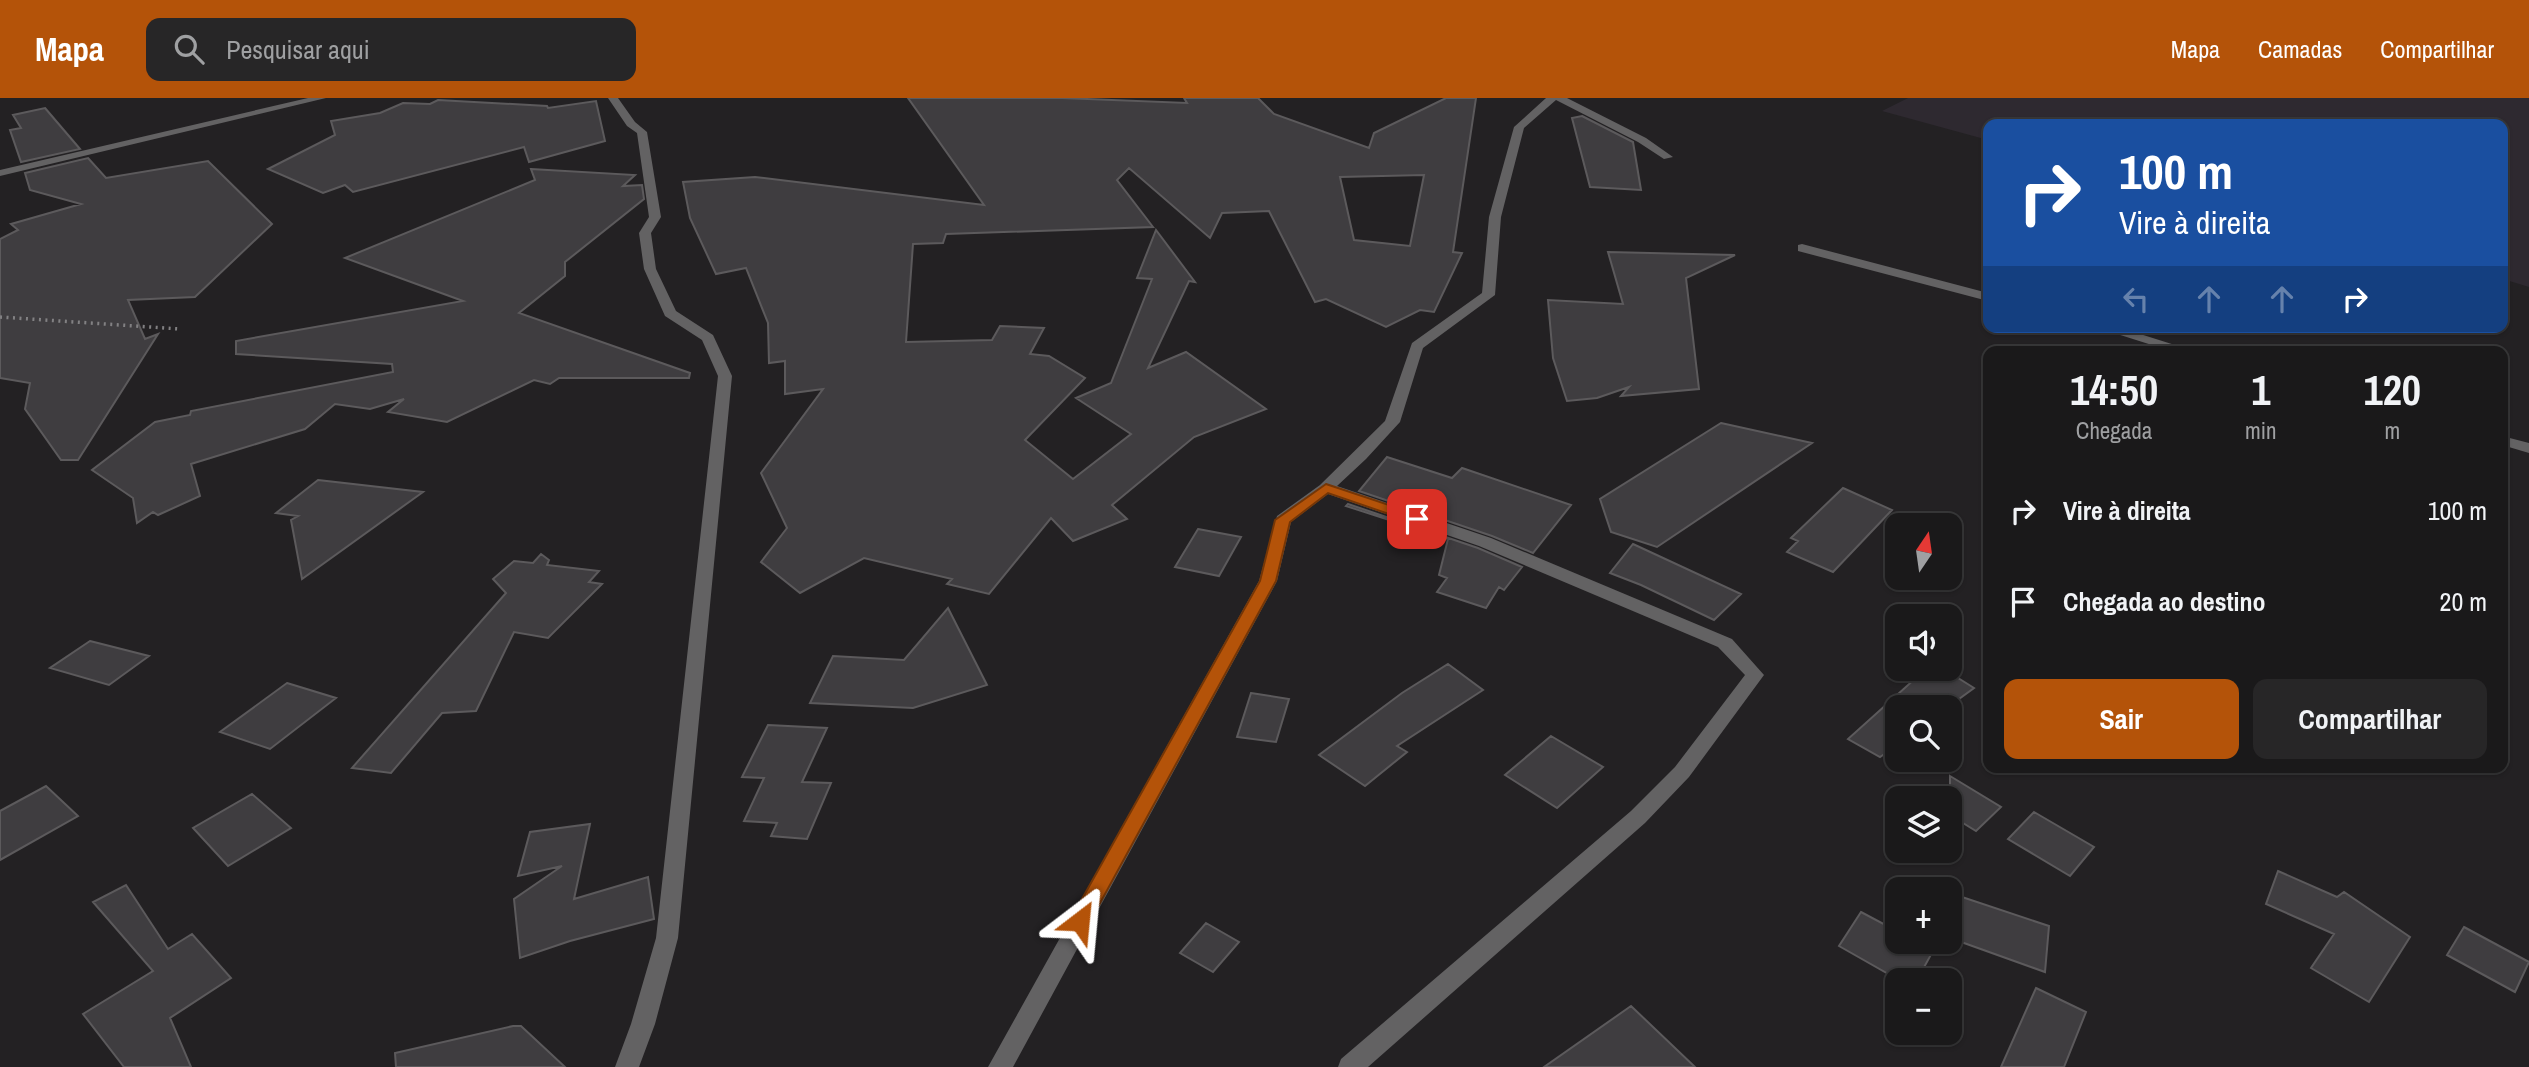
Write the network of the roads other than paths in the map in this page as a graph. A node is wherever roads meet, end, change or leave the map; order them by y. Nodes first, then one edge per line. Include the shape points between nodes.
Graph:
1 (321, 98) edge
2 (612, 98) edge
3 (1552, 98) edge
4 (1559, 98) edge
5 (1668, 157) dead end
6 (0, 173) edge
7 (1802, 248) dead end
8 (1983, 296) edge
9 (2123, 333) edge
10 (2169, 346) edge
11 (2508, 442) edge
12 (2529, 448) edge
13 (1326, 488) junction
14 (627, 1067) edge
15 (999, 1067) edge
16 (1350, 1067) edge

1 - 6 street
2 - 14 street via 642,132 655,216 645,233 650,269 670,313 708,338 725,376 667,938
3 - 13 street via 1518,127 1495,217 1488,295 1418,346 1392,422
4 - 5 street
7 - 8 street
9 - 10 street
11 - 12 street
13 - 15 street via 1283,520 1268,581
13 - 16 street via 1485,542 1725,643 1755,675 1682,772 1637,817

